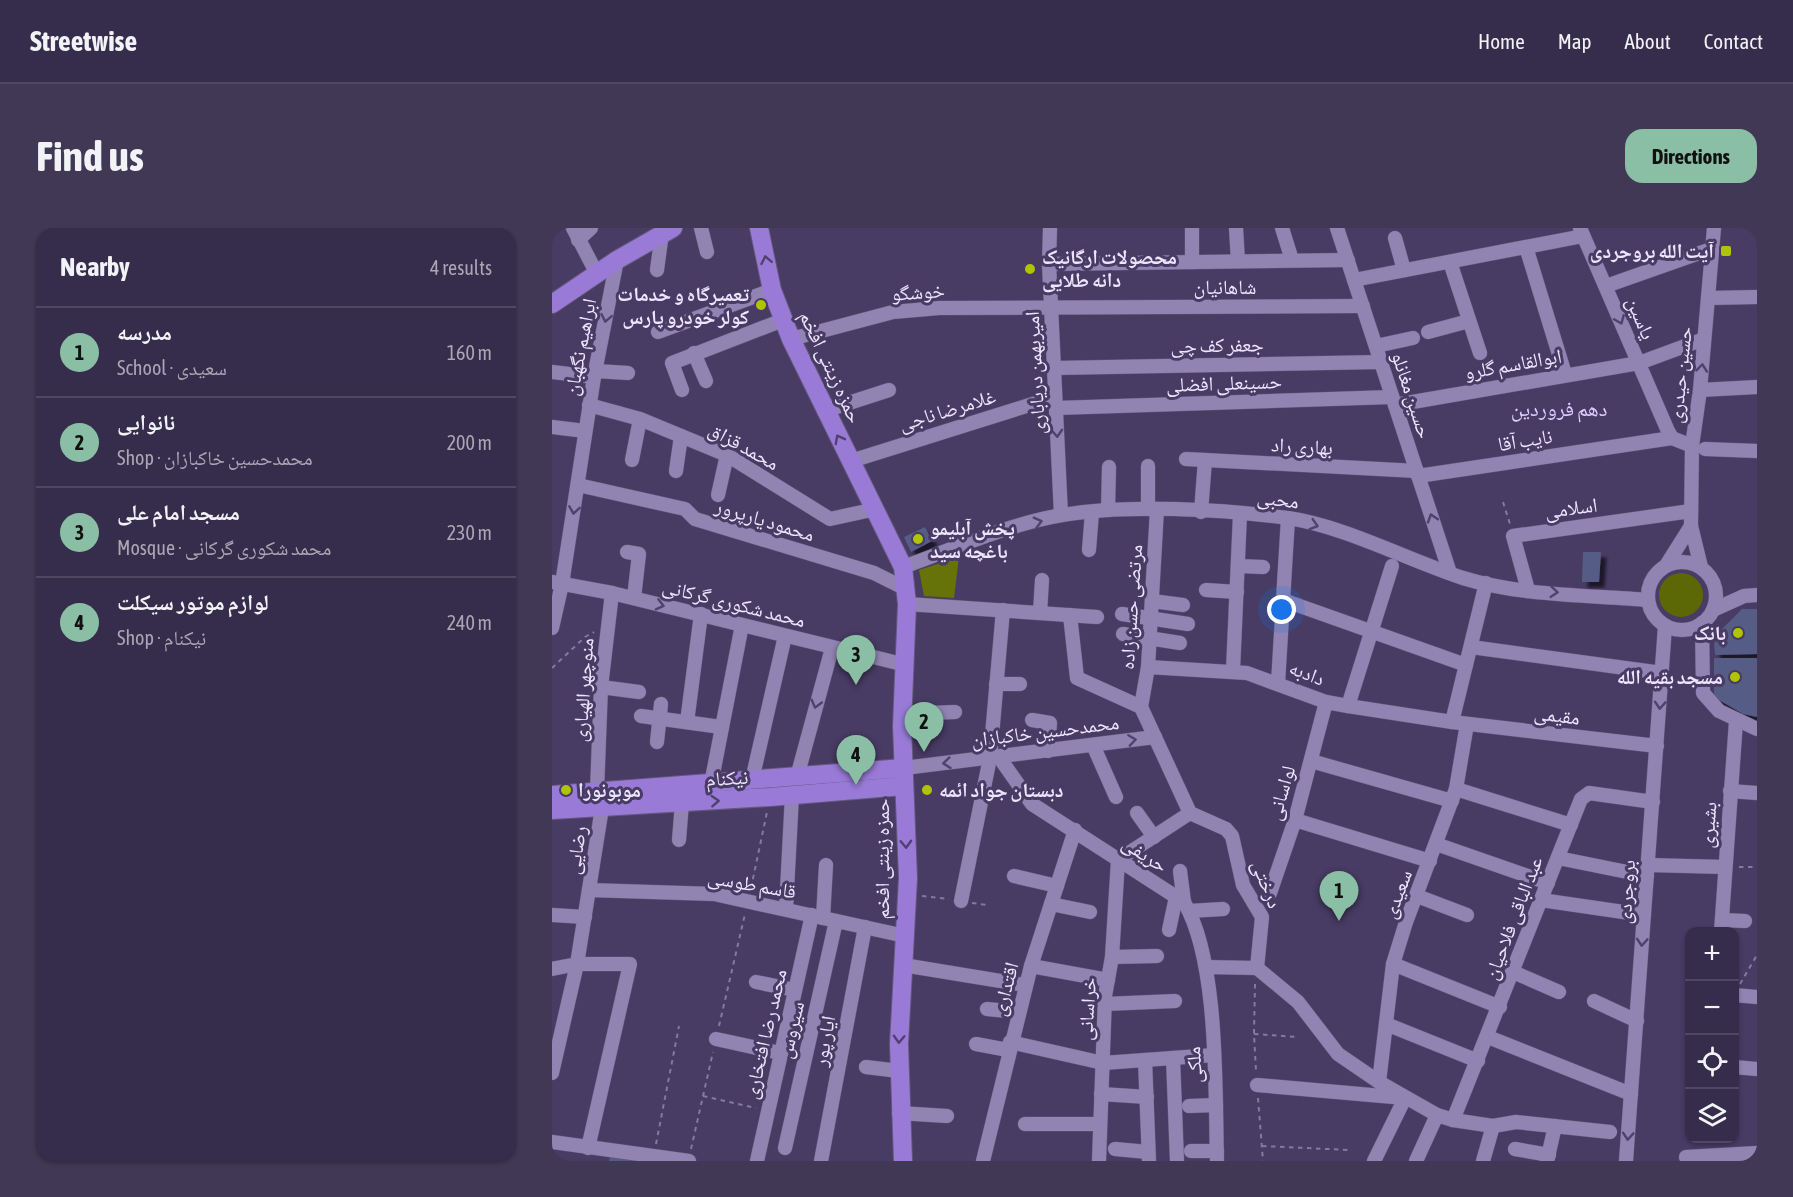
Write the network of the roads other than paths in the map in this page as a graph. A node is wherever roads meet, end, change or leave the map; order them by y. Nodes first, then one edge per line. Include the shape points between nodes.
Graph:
1 (591, 228) edge
2 (701, 228) edge
3 (759, 228) edge
4 (1050, 228) edge
5 (1192, 228) edge
6 (1236, 228) edge
7 (1282, 228) edge
8 (1337, 228) edge
9 (1714, 228) edge
10 (668, 231) edge
11 (1581, 232) edge
12 (576, 234) edge
13 (1395, 237) dead end
14 (1526, 247) junction
15 (1711, 249) junction
16 (707, 252) dead end
17 (616, 260) junction
18 (1292, 260) junction
19 (1348, 260) junction
20 (1238, 261) junction
21 (1450, 261) junction
22 (1192, 262) junction
23 (1049, 264) junction
24 (657, 270) dead end
25 (1404, 270) junction
26 (597, 274) junction
27 (1354, 280) junction
28 (1606, 286) junction
29 (772, 290) junction
30 (1757, 297) edge
31 (1708, 298) junction
32 (552, 304) edge
33 (1363, 306) junction
34 (1051, 308) junction
35 (783, 320) junction
36 (1468, 321) junction
37 (658, 332) dead end
38 (1428, 332) dead end
39 (1413, 338) dead end
40 (791, 339) junction
41 (1704, 339) junction
42 (1376, 346) junction
43 (694, 353) junction
44 (1480, 353) dead end
45 (1381, 362) junction
46 (1639, 363) junction
47 (1054, 368) junction
48 (552, 372) edge
49 (628, 373) dead end
50 (595, 374) junction
51 (1565, 374) junction
52 (706, 381) dead end
53 (1757, 387) edge
54 (682, 390) dead end
55 (889, 390) dead end
56 (1700, 390) junction
57 (1394, 401) junction
58 (1056, 403) junction
59 (589, 405) junction
60 (824, 411) junction
61 (640, 419) junction
62 (552, 427) edge
63 (585, 431) junction
64 (681, 436) junction
65 (1672, 438) junction
66 (1698, 448) junction
67 (1757, 451) edge
68 (727, 455) junction
69 (1186, 459) dead end
70 (632, 460) dead end
71 (1205, 460) junction
72 (850, 461) junction
73 (1148, 466) dead end
74 (1109, 467) dead end
75 (676, 471) dead end
76 (1417, 474) junction
77 (578, 485) junction
78 (717, 495) dead end
79 (876, 509) junction
80 (1152, 509) junction
81 (1108, 510) junction
82 (1690, 511) junction
83 (1092, 512) junction
84 (1201, 512) junction
85 (1240, 514) junction
86 (1062, 515) junction
87 (1288, 518) junction
88 (1691, 526) junction
89 (1089, 550) dead end
90 (627, 552) dead end
91 (1667, 564) junction
92 (1238, 566) junction
93 (1392, 566) dead end
94 (903, 567) junction
95 (1263, 567) dead end
96 (1701, 567) junction
97 (1450, 573) junction
98 (1042, 580) dead end
99 (557, 583) edge
100 (1486, 583) junction
101 (1714, 583) junction
102 (1206, 590) dead end
103 (1528, 590) junction
104 (1237, 592) junction
105 (612, 593) junction
106 (1750, 595) edge
107 (906, 597) junction
108 (634, 598) junction
109 (1283, 600) junction
110 (1647, 600) junction
111 (1152, 601) junction
112 (1183, 605) dead end
113 (1003, 610) junction
114 (1713, 610) junction
115 (1040, 613) junction
116 (701, 614) junction
117 (1122, 614) dead end
118 (1070, 615) junction
119 (1097, 617) dead end
120 (1151, 618) junction
121 (1702, 623) junction
122 (1188, 624) dead end
123 (742, 625) junction
124 (1665, 626) junction
125 (552, 627) edge
126 (1372, 632) junction
127 (1123, 634) dead end
128 (785, 636) junction
129 (1149, 639) junction
130 (1180, 643) dead end
131 (1471, 647) junction
132 (832, 648) junction
133 (906, 665) junction
134 (1466, 665) junction
135 (1148, 667) junction
136 (1233, 670) junction
137 (1662, 673) junction
138 (1278, 683) junction
139 (996, 684) junction
140 (1020, 684) dead end
141 (601, 687) junction
142 (639, 692) dead end
143 (1326, 702) junction
144 (661, 704) dead end
145 (1348, 706) junction
146 (1141, 707) junction
147 (955, 712) dead end
148 (904, 714) junction
149 (642, 716) dead end
150 (660, 718) junction
151 (1032, 720) dead end
152 (1736, 721) junction
153 (687, 722) junction
154 (1452, 722) junction
155 (1467, 724) junction
156 (721, 728) junction
157 (1757, 729) edge
158 (1155, 737) junction
159 (657, 741) dead end
160 (1093, 745) junction
161 (1657, 746) junction
162 (1048, 751) junction
163 (995, 757) junction
164 (1311, 761) junction
165 (797, 777) junction
166 (904, 777) junction
167 (752, 780) junction
168 (711, 784) junction
169 (1730, 791) junction
170 (1757, 793) edge
171 (552, 795) edge
172 (792, 795) junction
173 (1454, 795) junction
174 (1116, 797) dead end
175 (599, 800) junction
176 (1653, 802) junction
177 (682, 803) junction
178 (552, 810) edge
179 (1137, 813) dead end
180 (1190, 813) junction
181 (1295, 820) junction
182 (1571, 825) junction
183 (1075, 830) junction
184 (1154, 837) junction
185 (679, 840) dead end
186 (1436, 844) junction
187 (1558, 858) junction
188 (1118, 860) junction
189 (1430, 861) junction
190 (826, 865) dead end
191 (1725, 867) junction
192 (1647, 870) junction
193 (1180, 871) dead end
194 (1014, 876) dead end
195 (1548, 883) junction
196 (1057, 886) junction
197 (589, 890) junction
198 (1270, 893) dead end
199 (1417, 896) junction
200 (1541, 900) junction
201 (961, 901) dead end
202 (1183, 903) junction
203 (1052, 904) junction
204 (786, 909) junction
205 (1223, 909) dead end
206 (1090, 912) dead end
207 (552, 915) edge
208 (1467, 915) dead end
209 (1644, 915) junction
210 (585, 917) junction
211 (824, 918) junction
212 (1745, 921) dead end
213 (1721, 926) edge
214 (865, 927) junction
215 (1169, 930) dead end
216 (904, 936) junction
217 (1157, 956) dead end
218 (1112, 957) junction
219 (577, 964) junction
220 (1393, 964) junction
221 (903, 965) junction
222 (1031, 966) junction
223 (1206, 967) junction
224 (1257, 968) junction
225 (552, 969) edge
226 (1513, 972) junction
227 (1108, 980) junction
228 (756, 982) dead end
229 (1025, 986) junction
230 (795, 990) junction
231 (1559, 992) dead end
232 (1739, 995) edge
233 (1757, 997) edge
234 (1175, 1001) dead end
235 (1594, 1001) dead end
236 (1105, 1004) junction
237 (1500, 1007) junction
238 (987, 1009) dead end
239 (1018, 1012) junction
240 (1636, 1021) junction
241 (1386, 1024) junction
242 (1488, 1037) junction
243 (716, 1039) road end
244 (976, 1044) dead end
245 (1009, 1046) junction
246 (780, 1053) junction
247 (1214, 1056) junction
248 (1173, 1058) junction
249 (1145, 1060) junction
250 (1478, 1061) junction
251 (1103, 1063) junction
252 (866, 1067) dead end
253 (1739, 1067) edge
254 (1757, 1069) edge
255 (899, 1071) junction
256 (552, 1073) edge
257 (1379, 1082) junction
258 (1257, 1085) road end
259 (1101, 1094) junction
260 (1632, 1094) junction
261 (1146, 1097) junction
262 (1405, 1098) junction
263 (1216, 1105) junction
264 (1189, 1106) dead end
265 (899, 1113) junction
266 (1437, 1114) junction
267 (947, 1116) dead end
268 (1453, 1120) junction
269 (1025, 1124) dead end
270 (1099, 1124) junction
271 (1493, 1126) junction
272 (1555, 1126) junction
273 (1610, 1132) dead end
274 (552, 1142) edge
275 (588, 1148) junction
276 (784, 1148) dead end
277 (1115, 1149) dead end
278 (1515, 1149) dead end
279 (1191, 1151) dead end
280 (1757, 1154) edge
281 (605, 1156) edge
282 (1148, 1156) edge
283 (1217, 1156) edge
284 (1686, 1157) dead end
285 (1548, 1158) edge
286 (1733, 1158) edge
287 (689, 1161) edge
288 (757, 1161) edge
289 (821, 1161) edge
290 (903, 1161) edge
291 (983, 1161) edge
292 (1099, 1161) edge
293 (1177, 1161) edge
294 (1374, 1161) edge
295 (1416, 1161) edge
296 (1483, 1161) edge
297 (1626, 1161) edge

1 - 12 street
2 - 16 street
29 -> 3 main road, حمزه زینتی افخم
4 - 23 street, امیربهمن دریاباری
5 - 22 street
6 - 20 street
7 - 18 street
8 - 19 street, حسین مغانلو
9 - 15 street, حسین حیدری
10 - 17 main road
10 - 24 street
11 - 14 street
11 - 28 street, یاسین
12 - 26 street
13 - 25 street
14 - 21 street
14 - 51 street
15 - 28 street
15 - 31 street, حسین حیدری
17 - 26 main road
17 -> 50 street, ابراهیم نگهبان
18 - 19 street
18 - 20 street
19 - 27 street, حسین مغانلو
20 - 22 street
21 - 25 street
21 - 36 street
22 - 23 street
23 - 34 street, امیربهمن دریاباری
25 - 27 street
26 - 32 main road
27 - 33 street, حسین مغانلو
28 -> 46 street, یاسین
29 - 35 main road, حمزه زینتی افخم
29 - 37 street
30 - 31 street
31 - 41 street, حسین حیدری
33 - 34 street, شاهانیان
33 - 42 street, حسین مغانلو
34 - 40 street, خوشگو via 893,312
34 - 47 street, امیربهمن دریاباری
35 - 40 main road, حمزه زینتی افخم
35 - 43 street
36 - 38 street
36 - 44 street
39 - 42 street
40 - 60 main road, حمزه زینتی افخم
41 - 46 street, ابوالقاسم گلرو
56 -> 41 street, حسین حیدری
42 - 45 street, حسین مغانلو
43 - 52 street
43 - 54 street via 672,363
45 - 47 street, جعفر کف چی
45 - 57 street, حسین مغانلو
46 - 51 street, ابوالقاسم گلرو
46 - 65 street, یاسین
47 - 58 street, امیربهمن دریاباری
48 - 50 street
49 - 50 street
50 - 59 street, ابراهیم نگهبان
51 - 57 street, ابوالقاسم گلرو
53 - 56 street
55 - 60 street
56 - 66 street, حسین حیدری
57 - 58 street, حسینعلی افضلی
57 - 76 street, حسین مغانلو
58 - 72 street, غلامرضا ناجی
58 -> 86 street, امیربهمن دریاباری
59 - 61 street, محمد قزاق
59 - 63 street, ابراهیم نگهبان
72 -> 60 main road, حمزه زینتی افخم
61 - 64 street, محمد قزاق
61 - 70 street
62 - 63 street
63 - 77 street, ابراهیم نگهبان
64 - 68 street, محمد قزاق
64 - 75 street
65 - 66 street
65 - 76 street, نایب آقا
66 - 67 street
66 - 82 street, حسین حیدری
68 - 78 street
68 - 79 street, محمد قزاق via 830,519
69 - 71 street, بهاری راد
71 - 76 street, بهاری راد
71 - 84 street
72 - 79 main road, حمزه زینتی افخم
73 - 80 street, مرتضی حسن زاده
74 - 81 street
97 -> 76 street, حسین مغانلو
77 -> 99 street, ابراهیم نگهبان
77 - 107 street, محمود یارپرور via 685,509 695,519 874,573
79 - 94 main road, حمزه زینتی افخم
80 - 81 street, محبی
80 - 84 street, محبی
80 - 111 street, مرتضی حسن زاده
81 - 83 street, محبی
82 - 88 street, حسین حیدری
82 - 103 street, اسلامی via 1513,536
83 - 86 street, محبی
83 - 89 street
84 - 85 street, محبی
85 - 87 street, محبی
85 - 92 street
94 -> 86 street, محبی
87 -> 97 street, محبی
87 - 109 street
88 - 91 street
88 - 96 street, حسین حیدری
90 - 108 street via 639,554
91 - 96 street via 1678,561
91 - 110 street via 1651,579
92 - 95 street
92 - 104 street
93 - 126 street
94 - 107 main road, حمزه زینتی افخم
96 - 101 street
97 - 100 street, محبی
98 - 115 street
99 - 105 street, محمد شکوری گرکانی
99 - 125 street, ابراهیم نگهبان
100 - 103 street, محبی
100 - 131 street
101 - 106 street
101 - 114 street
102 - 104 street
103 -> 110 street, محبی
104 - 136 street
105 - 108 street, محمد شکوری گرکانی
105 - 141 street, منوچهر الهیاری
106 - 114 street
107 - 113 street
107 - 133 main road, حمزه زینتی افخم
108 -> 116 street, محمد شکوری گرکانی
109 - 126 street
109 - 138 street
110 - 124 street via 1650,610
111 - 112 street
111 - 120 street, مرتضی حسن زاده
113 - 115 street
113 - 139 street
114 - 121 street
115 - 118 street
116 - 123 street, محمد شکوری گرکانی
116 - 153 street
117 - 120 street
118 - 119 street
118 - 146 street via 1077,678
120 - 122 street
120 - 129 street, مرتضی حسن زاده
121 - 124 street via 1684,630
121 - 152 street via 1703,693 1719,711
123 - 128 street, محمد شکوری گرکانی
123 - 156 street
124 - 137 street, بروجردی
126 - 134 street
126 - 145 street
127 - 129 street
128 - 132 street, محمد شکوری گرکانی
128 - 167 street
129 - 130 street
129 - 135 street, مرتضی حسن زاده
131 - 134 street
131 - 137 street
132 - 133 street, محمد شکوری گرکانی
132 -> 165 street
133 - 148 main road, حمزه زینتی افخم
134 - 154 street
135 - 136 street, دادبه
135 - 146 street, مرتضی حسن زاده
136 - 138 street, دادبه
137 -> 161 street, بروجردی
138 - 143 street, دادبه
139 - 140 street
139 - 163 street
141 - 142 street
141 - 175 street, منوچهر الهیاری
143 - 145 street, دادبه
143 - 164 street, لواسانی
144 - 150 street
145 - 154 street, دادبه
146 - 158 street
147 - 148 street
148 - 166 main road, حمزه زینتی افخم
149 - 150 street
150 - 153 street
150 - 159 street
151 - 162 street via 1050,723
152 - 157 street
152 - 169 street, بشیری
153 - 156 street
154 - 155 street, مقیمی
155 - 161 street, مقیمی
155 - 173 street, سعیدی
156 - 168 street
160 -> 158 street, محمدحسین خاکبازان
158 - 180 street
160 - 162 street, محمدحسین خاکبازان
160 - 174 street
161 - 176 street, بروجردی
162 - 163 street, محمدحسین خاکبازان
163 -> 166 street, محمدحسین خاکبازان
163 - 183 street, حریفی via 1032,804
163 - 201 street
164 - 173 street
164 - 181 street, لواسانی
165 - 166 main road, نیکنام
165 - 167 main road, نیکنام
166 - 172 main road, نیکنام
166 -> 216 main road, حمزه زینتی افخم via 908,878
167 - 168 main road, نیکنام
168 - 175 main road, نیکنام
169 - 170 street
169 - 191 street, بشیری
171 - 175 main road, نیکنام
177 -> 172 main road, نیکنام
172 - 204 street
173 - 182 street
173 - 186 street, سعیدی
175 - 177 main road, نیکنام
175 - 178 main road, نیکنام
175 - 197 street, رضایی
176 - 182 street, عبد الباقی فلاحیان via 1589,793 1581,799
176 - 192 street, بروجردی
177 - 185 street
179 - 184 street
180 - 184 street
180 - 224 street, درختی via 1226,829 1232,836 1243,885 1262,917
181 - 189 street
181 - 198 street, لواسانی
182 - 187 street, عبد الباقی فلاحیان
183 - 188 street, حریفی
183 - 196 street, اقتداری
184 - 188 street
186 - 189 street, سعیدی
186 - 195 street
187 - 192 street
187 - 195 street, عبد الباقی فلاحیان
188 - 202 street, حریفی
188 - 218 street, خراسانی
189 - 199 street, سعیدی
190 - 211 street
191 - 192 street
191 - 213 street, بشیری
192 - 209 street, بروجردی
193 - 202 street
194 - 196 street
195 - 200 street, عبد الباقی فلاحیان
196 - 203 street, اقتداری
197 - 204 street, قاسم طوسی via 714,894
197 - 210 street, رضایی
199 - 208 street
199 - 220 street, سعیدی
200 - 209 street
200 - 226 street, عبد الباقی فلاحیان
202 - 205 street
202 - 215 street
202 - 223 street
203 - 206 street
203 - 222 street, اقتداری
204 - 211 street, قاسم طوسی
207 - 210 street
209 -> 240 street, بروجردی
210 - 219 street, رضایی
211 - 214 street, قاسم طوسی
211 - 230 street, محمد رضا افتخاری
211 - 276 street, سیروس
212 - 213 street
214 - 216 street, قاسم طوسی
214 - 289 street, ایار پور
216 - 221 main road, حمزه زینتی افخم
217 - 218 street
218 - 227 street, خراسانی
219 - 225 street
219 - 256 street, رضایی
219 - 275 street via 630,964
220 - 237 street
220 - 241 street, سعیدی
221 - 229 street
221 -> 255 main road, حمزه زینتی افخم
222 - 227 street
222 - 229 street, اقتداری
223 - 224 street
223 - 247 street, ملکی
224 - 257 street via 1298,1002 1338,1054
226 - 231 street
226 - 237 street, عبد الباقی فلاحیان
227 - 236 street, خراسانی
228 - 230 street
229 - 239 street, اقتداری
230 - 246 street, محمد رضا افتخاری
232 - 233 street
234 - 236 street
235 - 240 street
236 - 251 street, خراسانی
237 - 242 street, عبد الباقی فلاحیان
238 - 239 street
239 - 245 street, اقتداری
240 - 260 street, بروجردی
241 - 250 street
241 - 257 street, سعیدی
242 - 250 street, عبد الباقی فلاحیان
242 - 260 street
243 - 246 street
244 - 245 street
245 - 251 street
245 - 291 street, اقتداری
246 - 288 street, محمد رضا افتخاری
247 - 248 street
247 - 263 street, ملکی
248 - 249 street
248 - 293 street
249 - 251 street
249 - 261 street
250 - 268 street, عبد الباقی فلاحیان
251 - 259 street, خراسانی
252 - 255 street
253 - 254 street
255 - 265 main road, حمزه زینتی افخم
257 - 262 street
258 - 262 street
259 - 261 street
259 - 270 street, خراسانی
260 -> 297 street, بروجردی
261 - 282 street
262 - 266 street
262 - 294 street
263 - 264 street
263 - 283 street, ملکی
265 - 267 street
265 - 290 main road, حمزه زینتی افخم
266 - 268 street
266 - 295 street
268 - 271 street
269 - 270 street
270 - 292 street, خراسانی
271 - 272 street via 1516,1122
271 - 296 street
272 - 273 street
272 - 285 street
274 - 275 street
275 - 281 street
277 - 282 street
278 - 285 street
279 - 283 street
280 - 286 street
281 - 287 street
284 - 286 street

